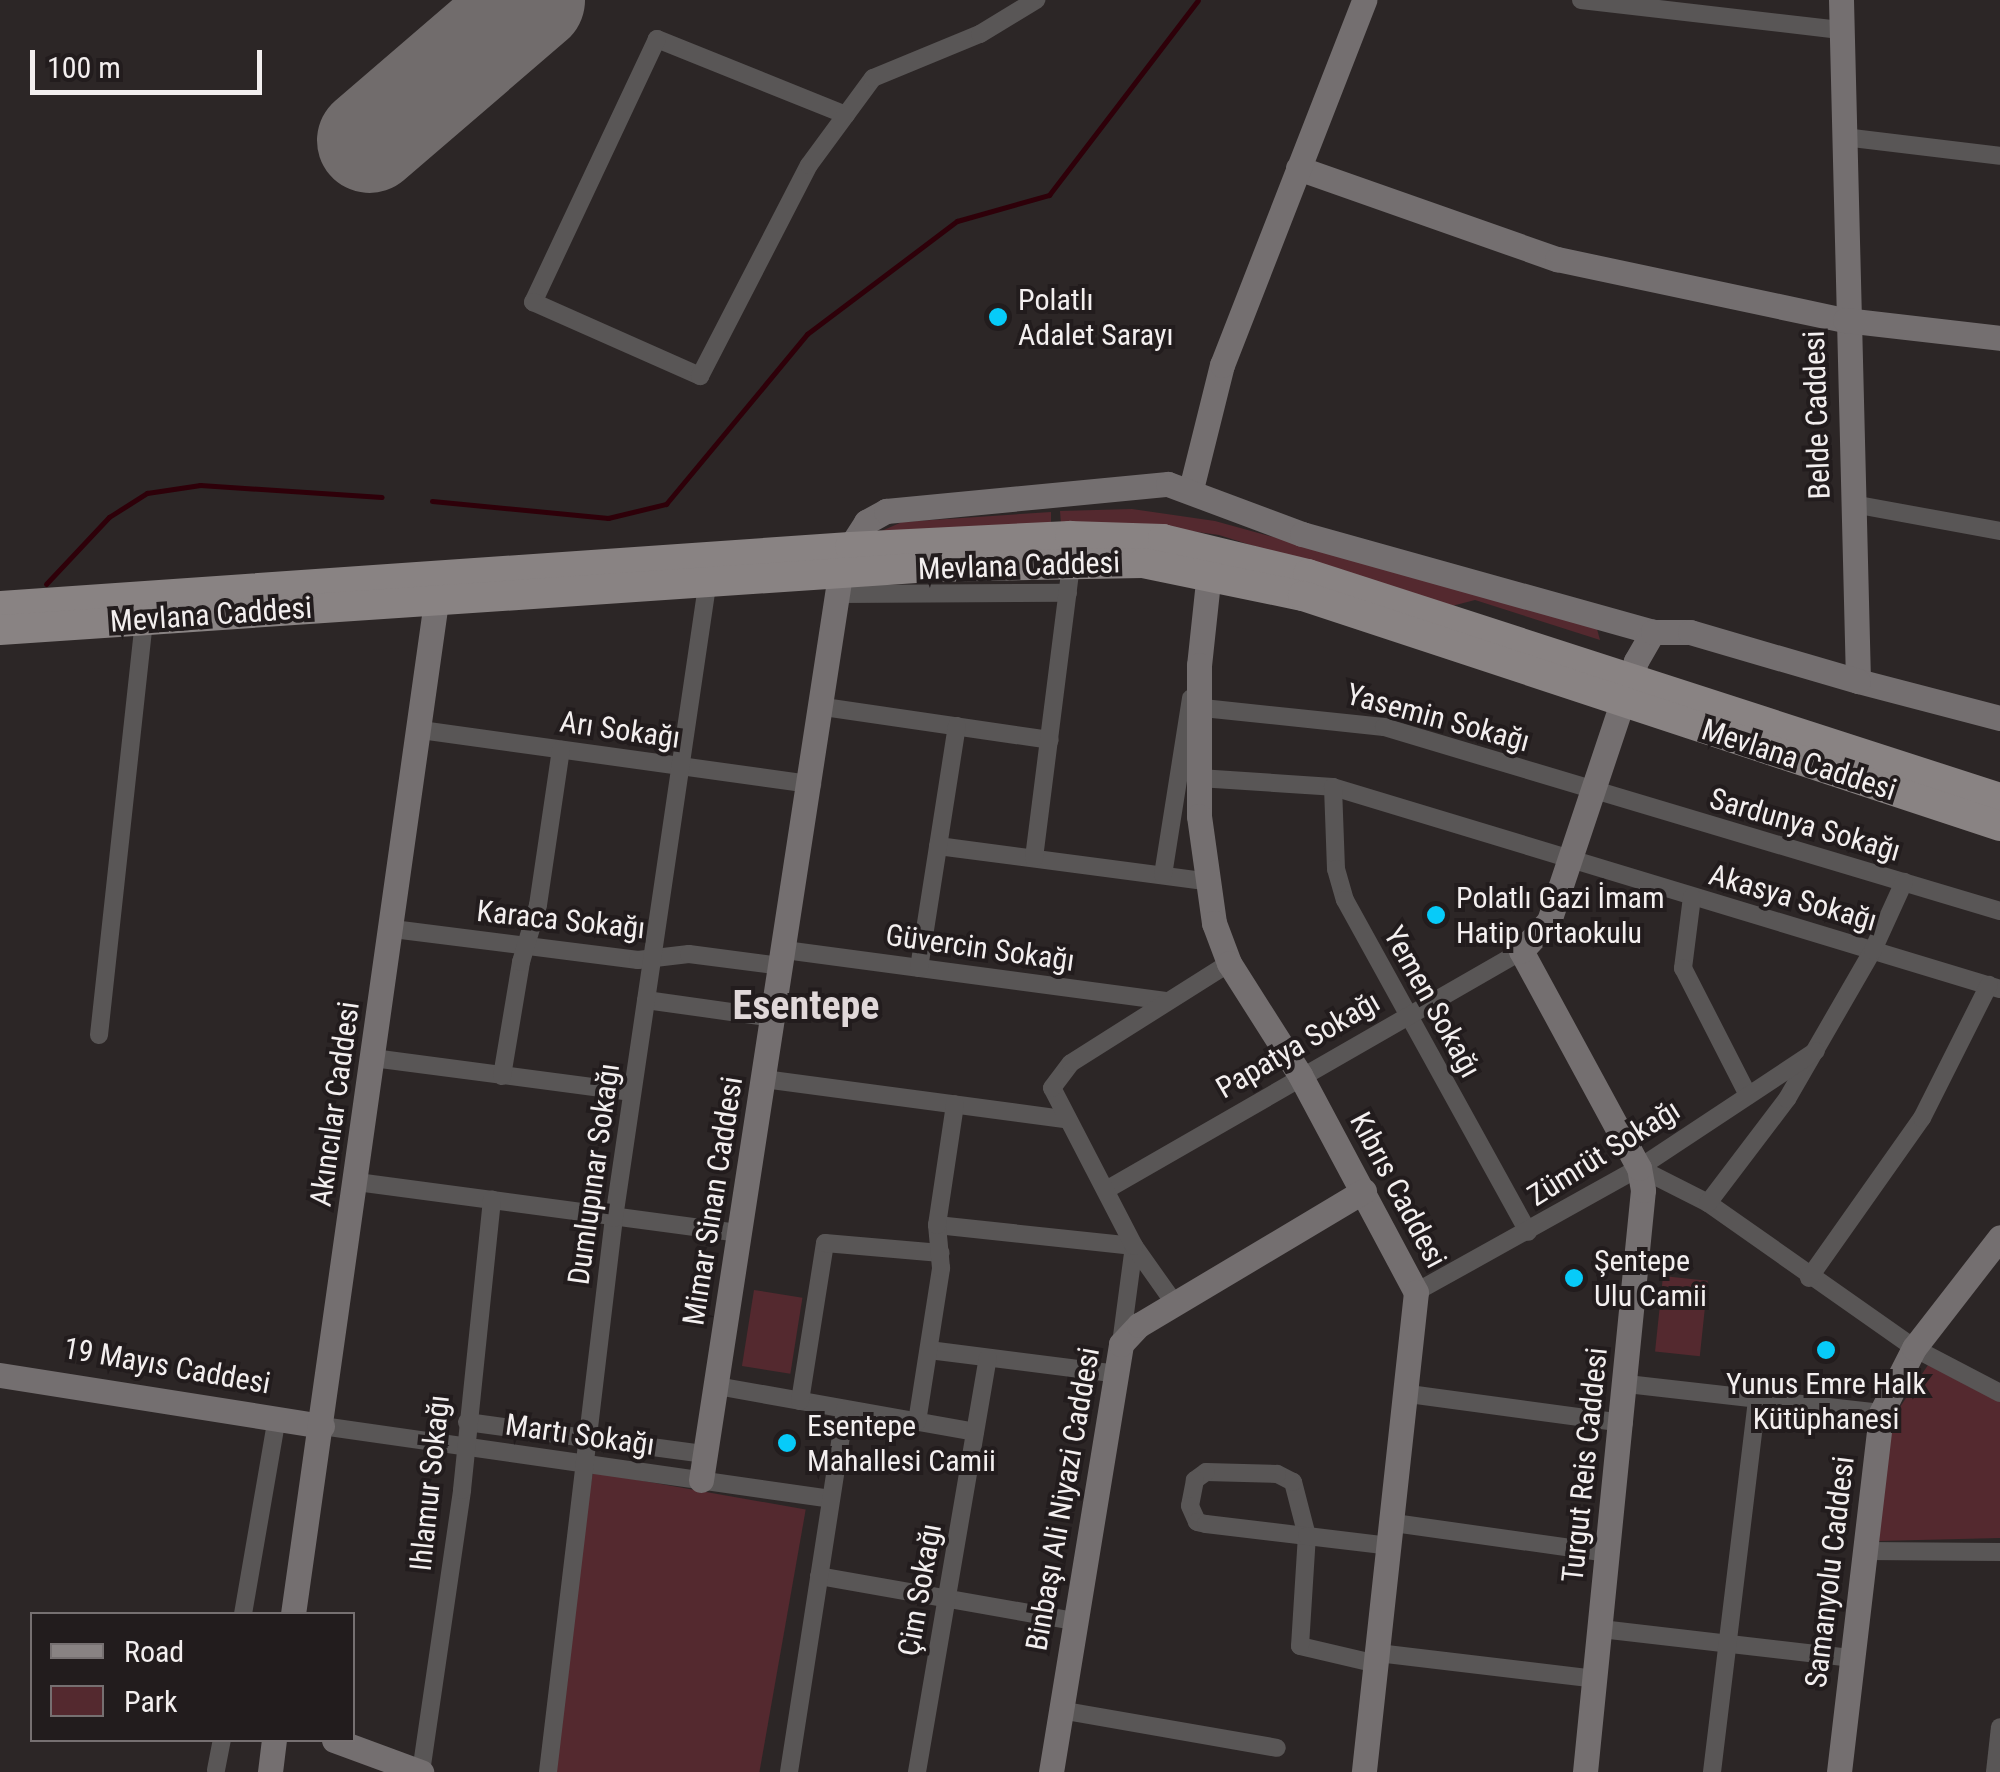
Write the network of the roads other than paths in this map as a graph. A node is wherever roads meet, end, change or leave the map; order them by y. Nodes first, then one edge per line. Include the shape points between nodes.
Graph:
1 (1036, 0) edge
2 (1364, 0) edge
3 (1581, 0) edge
4 (1841, 0) edge
5 (1842, 30) junction
6 (846, 114) junction
7 (1844, 137) junction
8 (2000, 156) edge
9 (1298, 168) junction
10 (1845, 320) junction
11 (2000, 338) edge
12 (1190, 489) junction
13 (1853, 504) junction
14 (2000, 531) edge
15 (1072, 559) junction
16 (843, 572) junction
17 (1209, 572) junction
18 (707, 586) junction
19 (1068, 594) junction
20 (436, 602) junction
21 (0, 606) edge
22 (144, 621) junction
23 (0, 630) edge
24 (1653, 632) junction
25 (1200, 665) junction
26 (1858, 682) junction
27 (1628, 692) junction
28 (824, 706) junction
29 (1204, 708) junction
30 (2000, 718) edge
31 (956, 726) junction
32 (421, 730) junction
33 (1050, 740) junction
34 (560, 750) junction
35 (680, 766) junction
36 (1199, 778) junction
37 (812, 784) junction
38 (1333, 787) junction
39 (1595, 792) junction
40 (2000, 798) edge
41 (2000, 826) edge
42 (938, 846) junction
43 (1034, 858) junction
44 (1571, 860) junction
45 (1163, 875) junction
46 (1205, 881) junction
47 (1904, 882) junction
48 (1692, 897) junction
49 (2000, 911) edge
50 (393, 929) junction
51 (526, 947) junction
52 (1873, 950) junction
53 (1521, 952) junction
54 (784, 958) junction
55 (651, 959) junction
56 (1229, 963) junction
57 (919, 968) junction
58 (1994, 987) edge
59 (646, 1000) junction
60 (1168, 1002) junction
61 (1407, 1014) junction
62 (774, 1018) junction
63 (98, 1035) dead end
64 (1816, 1051) junction
65 (374, 1058) junction
66 (1300, 1075) junction
67 (502, 1076) junction
68 (764, 1078) junction
69 (632, 1092) junction
70 (1748, 1095) junction
71 (955, 1104) junction
72 (1064, 1119) junction
73 (1639, 1168) junction
74 (357, 1182) junction
75 (1106, 1190) junction
76 (1364, 1191) junction
77 (492, 1200) junction
78 (1708, 1203) junction
79 (614, 1218) junction
80 (937, 1225) junction
81 (1528, 1232) junction
82 (740, 1234) junction
83 (2000, 1237) edge
84 (1134, 1246) junction
85 (941, 1253) junction
86 (1810, 1278) junction
87 (1416, 1292) junction
88 (1176, 1304) junction
89 (1120, 1344) junction
90 (1914, 1348) junction
91 (930, 1350) junction
92 (988, 1358) junction
93 (0, 1374) edge
94 (1112, 1374) junction
95 (1627, 1384) junction
96 (717, 1386) junction
97 (1410, 1394) junction
98 (2000, 1394) edge
99 (1757, 1399) junction
100 (800, 1401) junction
101 (845, 1409) junction
102 (1881, 1414) junction
103 (277, 1418) junction
104 (466, 1422) junction
105 (917, 1422) junction
106 (1624, 1423) junction
107 (322, 1426) junction
108 (975, 1432) junction
109 (587, 1439) junction
110 (466, 1447) junction
111 (584, 1463) junction
112 (703, 1467) junction
113 (831, 1499) junction
114 (1393, 1534) junction
115 (1307, 1536) junction
116 (1865, 1551) junction
117 (1608, 1552) junction
118 (2000, 1552) edge
119 (819, 1576) junction
120 (946, 1599) junction
121 (243, 1612) edge
122 (293, 1612) edge
123 (1073, 1621) junction
124 (1600, 1629) junction
125 (1726, 1644) junction
126 (1852, 1658) junction
127 (1378, 1659) junction
128 (1594, 1678) junction
129 (1060, 1710) junction
130 (2000, 1727) edge
131 (222, 1742) edge
132 (274, 1742) edge
133 (339, 1742) edge
134 (1277, 1748) dead end
135 (216, 1770) edge
136 (270, 1772) edge
137 (421, 1772) edge
138 (548, 1772) edge
139 (789, 1772) edge
140 (917, 1772) edge
141 (1050, 1772) edge
142 (1364, 1772) edge
143 (1585, 1772) edge
144 (1712, 1772) edge
145 (1840, 1772) edge
146 (1995, 1772) edge

1 - 6 street via 980,34 873,78
2 - 9 street
3 - 5 street
4 - 5 street, Belde Caddesi
5 - 7 street, Belde Caddesi
6 - 6 street via 809,165 700,376 533,302 657,39
7 - 8 street
7 - 10 street, Belde Caddesi
9 - 10 street via 1557,259
9 - 12 street via 1222,365
10 - 11 street
10 - 13 street, Belde Caddesi
12 - 16 street via 1146,482 886,511 866,522
12 - 24 street via 1302,534
13 - 14 street
13 - 26 street, Belde Caddesi
15 - 16 main road, Mevlana Caddesi
15 - 17 main road, Mevlana Caddesi
15 - 19 street
16 - 18 main road, Mevlana Caddesi
16 - 19 street
16 - 21 main road, Mevlana Caddesi
16 - 27 main road, Mevlana Caddesi via 1096,535 1192,543 1308,574
16 - 28 street, Mimar Sinan Caddesi
17 - 25 street, Kıbrıs Caddesi
17 - 27 main road, Mevlana Caddesi
18 - 20 main road, Mevlana Caddesi
18 - 35 street, Dumlupınar Sokağı
19 - 33 street
20 - 22 main road, Mevlana Caddesi
20 - 32 street, Akıncılar Caddesi
22 - 23 main road, Mevlana Caddesi
22 - 63 street
24 - 26 street via 1690,632
24 - 27 street
25 - 29 street, Kıbrıs Caddesi
25 - 45 street, Kıbrıs Caddesi
26 - 30 street
27 - 39 street
27 - 40 main road, Mevlana Caddesi
27 - 41 main road, Mevlana Caddesi
28 - 31 street
28 - 37 street, Mimar Sinan Caddesi
29 - 36 street, Kıbrıs Caddesi
29 - 39 street, Yasemin Sokağı via 1361,721
31 - 33 street
31 - 42 street
32 - 34 street, Arı Sokağı
32 - 50 street, Akıncılar Caddesi
33 - 43 street
34 - 35 street, Arı Sokağı
34 - 51 street
35 - 37 street, Arı Sokağı
35 - 55 street, Dumlupınar Sokağı
36 - 38 street, Akasya Sokağı
36 - 46 street, Kıbrıs Caddesi
37 - 54 street, Mimar Sinan Caddesi
38 - 44 street, Akasya Sokağı
38 - 61 street, Yemen Sokağı via 1339,887
39 - 44 street
39 - 47 street, Sardunya Sokağı
42 - 43 street
42 - 57 street
43 - 45 street
44 - 48 street, Akasya Sokağı
44 - 53 street via 1549,922
45 - 46 street
46 - 56 street, Kıbrıs Caddesi
47 - 49 street, Sardunya Sokağı
47 - 52 street
48 - 52 street, Akasya Sokağı
48 - 70 street via 1682,968
50 - 51 street, Karaca Sokağı
50 - 65 street, Akıncılar Caddesi
51 - 55 street, Karaca Sokağı
51 - 67 street
52 - 58 street, Akasya Sokağı
52 - 64 street
53 - 61 street, Papatya Sokağı
53 - 73 street, Turgut Reis Caddesi
54 - 55 street, Karaca Sokağı
54 - 57 street, Güvercin Sokağı
54 - 62 street, Mimar Sinan Caddesi
55 - 59 street, Dumlupınar Sokağı
56 - 60 street
56 - 66 street, Kıbrıs Caddesi
57 - 60 street, Güvercin Sokağı
58 - 86 street via 1922,1118
59 - 62 street
59 - 69 street, Dumlupınar Sokağı
60 - 72 street via 1071,1062 1055,1080 1052,1098
61 - 66 street, Papatya Sokağı
61 - 81 street, Yemen Sokağı
62 - 68 street, Mimar Sinan Caddesi
64 - 70 street, Zümrüt Sokağı
64 - 78 street
65 - 67 street
65 - 74 street, Akıncılar Caddesi
66 - 75 street, Papatya Sokağı
66 - 76 street, Kıbrıs Caddesi
67 - 69 street
68 - 71 street
68 - 82 street, Mimar Sinan Caddesi
69 - 79 street, Dumlupınar Sokağı
70 - 73 street, Zümrüt Sokağı
71 - 72 street
71 - 80 street
72 - 75 street
73 - 78 street
73 - 81 street, Zümrüt Sokağı
73 - 95 street, Turgut Reis Caddesi via 1643,1216
74 - 77 street
74 - 107 street, Akıncılar Caddesi
75 - 84 street
76 - 87 street, Kıbrıs Caddesi
76 - 88 street, Binbaşı Ali Niyazi Caddesi
77 - 79 street
77 - 104 street, Ihlamur Sokağı
78 - 86 street
79 - 82 street
79 - 109 street, Dumlupınar Sokağı
80 - 84 street
80 - 85 street
81 - 87 street, Zümrüt Sokağı
82 - 96 street, Mimar Sinan Caddesi
83 - 90 street, Samanyolu Caddesi
84 - 88 street
84 - 89 street
85 - 91 street
85 - 100 street via 826,1244
86 - 90 street
87 - 97 street, Kıbrıs Caddesi
88 - 89 street, Binbaşı Ali Niyazi Caddesi
89 - 94 street, Binbaşı Ali Niyazi Caddesi
90 - 98 street
90 - 102 street, Samanyolu Caddesi
91 - 92 street
91 - 105 street
92 - 94 street
92 - 108 street, Çim Sokağı
93 - 103 street, 19 Mayıs Caddesi
94 - 123 street, Binbaşı Ali Niyazi Caddesi
95 - 99 street
95 - 106 street, Turgut Reis Caddesi
96 - 100 street
96 - 112 street, Mimar Sinan Caddesi
97 - 106 street
97 - 114 street, Kıbrıs Caddesi
99 - 102 street
99 - 125 street
100 - 101 street
101 - 105 street
101 - 113 street
102 - 116 street, Samanyolu Caddesi
103 - 107 street, 19 Mayıs Caddesi
103 - 121 street
104 - 109 street, Martı Sokağı
104 - 110 street, Ihlamur Sokağı
105 - 108 street
106 - 117 street, Turgut Reis Caddesi
107 - 110 street, Martı Sokağı
107 - 122 street, Akıncılar Caddesi
108 - 120 street, Çim Sokağı
109 - 111 street, Dumlupınar Sokağı
109 - 112 street, Martı Sokağı
110 - 111 street, Martı Sokağı
110 - 137 street, Ihlamur Sokağı
111 - 112 street, Martı Sokağı
111 - 138 street, Dumlupınar Sokağı
112 - 113 street, Martı Sokağı
113 - 119 street
114 - 115 street
114 - 117 street
114 - 127 street, Kıbrıs Caddesi
115 - 115 street via 1297,1488 1285,1476 1206,1472 1195,1480 1190,1506 1197,1522
115 - 127 street via 1300,1646
116 - 118 street
116 - 126 street, Samanyolu Caddesi
117 - 124 street, Turgut Reis Caddesi
119 - 120 street
119 - 139 street
120 - 123 street
120 - 140 street, Çim Sokağı
123 - 129 street, Binbaşı Ali Niyazi Caddesi
124 - 125 street
124 - 128 street, Turgut Reis Caddesi
125 - 126 street
125 - 144 street
126 - 145 street, Samanyolu Caddesi
127 - 128 street
127 - 142 street, Kıbrıs Caddesi
128 - 143 street, Turgut Reis Caddesi
129 - 134 street
129 - 141 street, Binbaşı Ali Niyazi Caddesi
130 - 146 street
131 - 135 street
132 - 136 street
133 - 137 street

